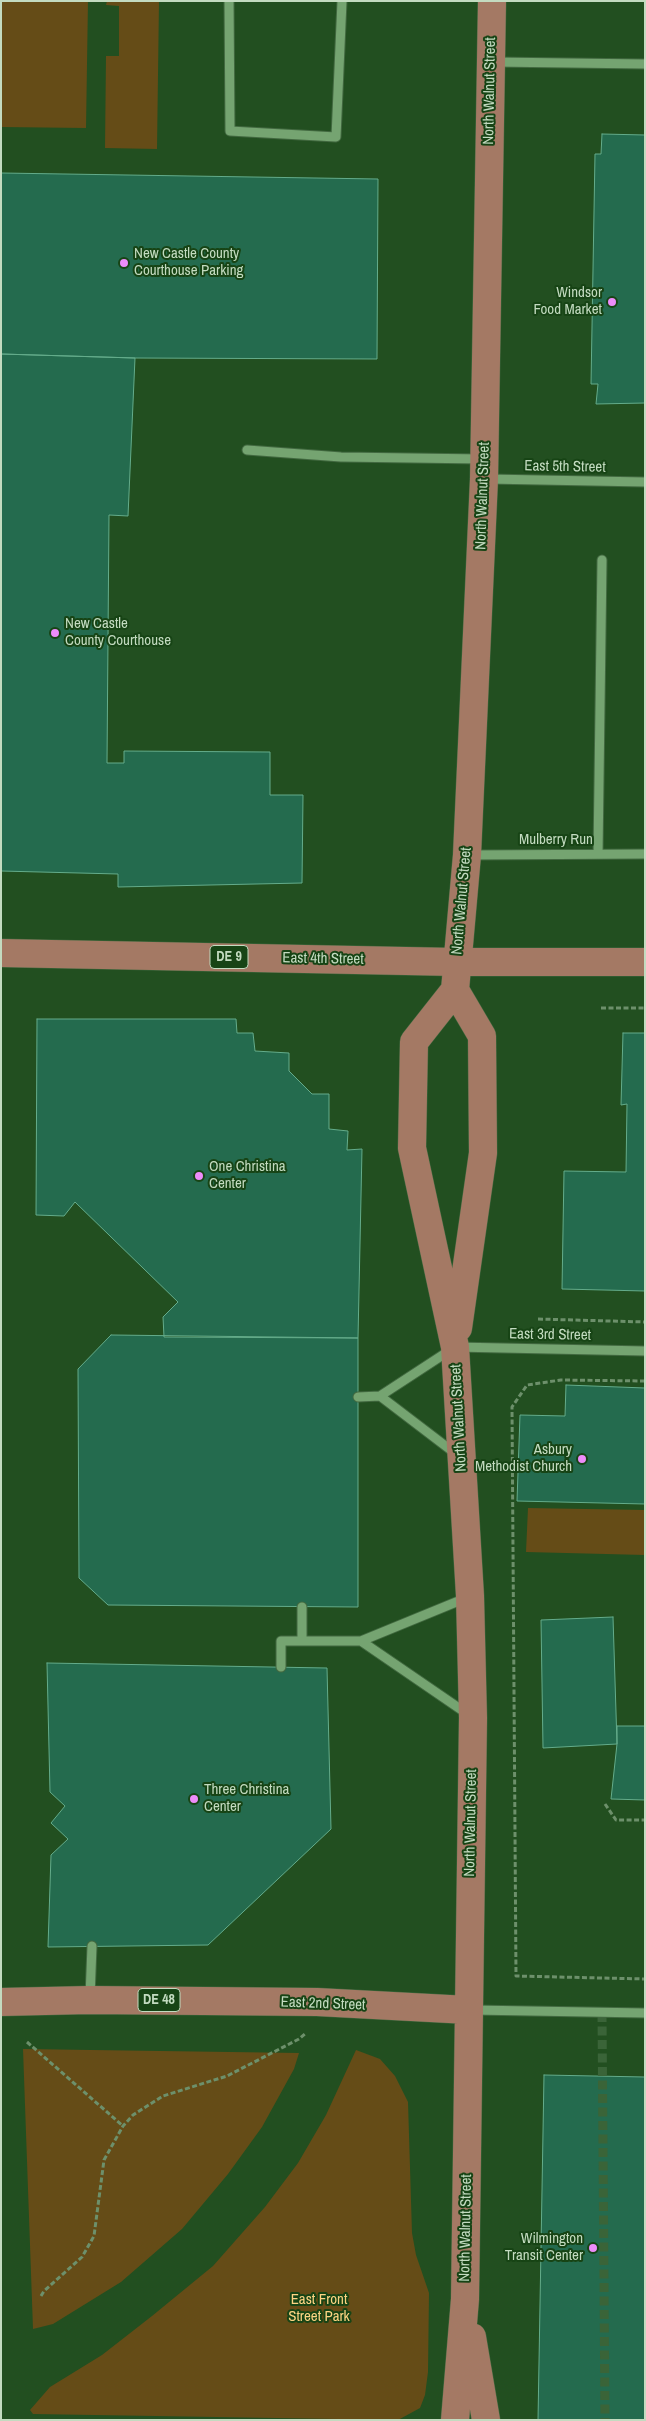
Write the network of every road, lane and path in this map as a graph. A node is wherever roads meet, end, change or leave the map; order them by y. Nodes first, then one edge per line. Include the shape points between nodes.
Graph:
1 (229, 1) edge
2 (342, 1) edge
3 (492, 1) edge
4 (491, 62) junction
5 (645, 64) edge
6 (247, 450) dead end
7 (484, 469) junction
8 (645, 482) edge
9 (602, 560) dead end
10 (598, 854) junction
11 (645, 854) edge
12 (467, 855) junction
13 (1, 953) edge
14 (456, 962) junction
15 (645, 962) edge
16 (455, 990) junction
17 (601, 1008) dead end
18 (645, 1008) edge
19 (538, 1319) dead end
20 (645, 1322) edge
21 (455, 1347) junction
22 (645, 1351) edge
23 (645, 1381) edge
24 (380, 1396) junction
25 (358, 1397) dead end
26 (460, 1458) junction
27 (470, 1596) junction
28 (302, 1606) dead end
29 (302, 1641) junction
30 (361, 1641) junction
31 (281, 1667) dead end
32 (473, 1718) junction
33 (605, 1804) dead end
34 (645, 1820) edge
35 (92, 1946) dead end
36 (645, 1979) edge
37 (89, 2000) junction
38 (1, 2002) edge
39 (317, 2002) junction
40 (468, 2010) junction
41 (645, 2013) edge
42 (27, 2042) dead end
43 (123, 2126) junction
44 (41, 2296) dead end
45 (465, 2299) junction
46 (455, 2420) edge
47 (486, 2420) edge

1 - 2 street via 230,131 336,137
3 - 4 main road, North Walnut Street
4 - 5 street
4 - 7 main road, North Walnut Street
6 - 7 street, East 5th Street
7 - 8 street, East 5th Street
7 - 12 main road, North Walnut Street
9 - 10 street
10 - 11 street, Mulberry Run
10 - 12 street, Mulberry Run
12 - 14 main road, North Walnut Street
13 - 14 main road, East 4th Street / DE 9
14 - 15 main road, East 4th Street / DE 9
14 - 16 main road, North Walnut Street
16 - 21 main road, North Walnut Street via 482,1036 483,1144
16 - 21 main road, North Walnut Street via 414,1042 412,1148
17 - 18 path
19 - 20 path
21 - 22 street, East 3rd Street
21 - 24 street
21 - 26 main road, North Walnut Street
23 - 36 path via 561,1380 526,1385 512,1407 516,1976
24 - 25 street
24 - 26 street
26 - 27 main road, North Walnut Street
27 - 30 street
27 - 32 main road, North Walnut Street
28 - 29 street
29 - 30 street
29 - 31 street via 281,1641
30 - 32 street
32 - 40 main road, North Walnut Street
33 - 34 path via 616,1820
35 - 37 street
37 - 38 main road, East 2nd Street / DE 48
37 - 39 main road, East 2nd Street / DE 48
39 - 40 main road, East 2nd Street / DE 48
39 - 43 path via 307,2032 299,2039 227,2076 163,2096 146,2105
40 - 41 street, East 2nd Street
40 - 45 main road, North Walnut Street
42 - 43 path
43 - 44 path via 104,2160 94,2236 82,2257
45 - 46 main road, North Walnut Street
45 - 47 main road, North Walnut Street

